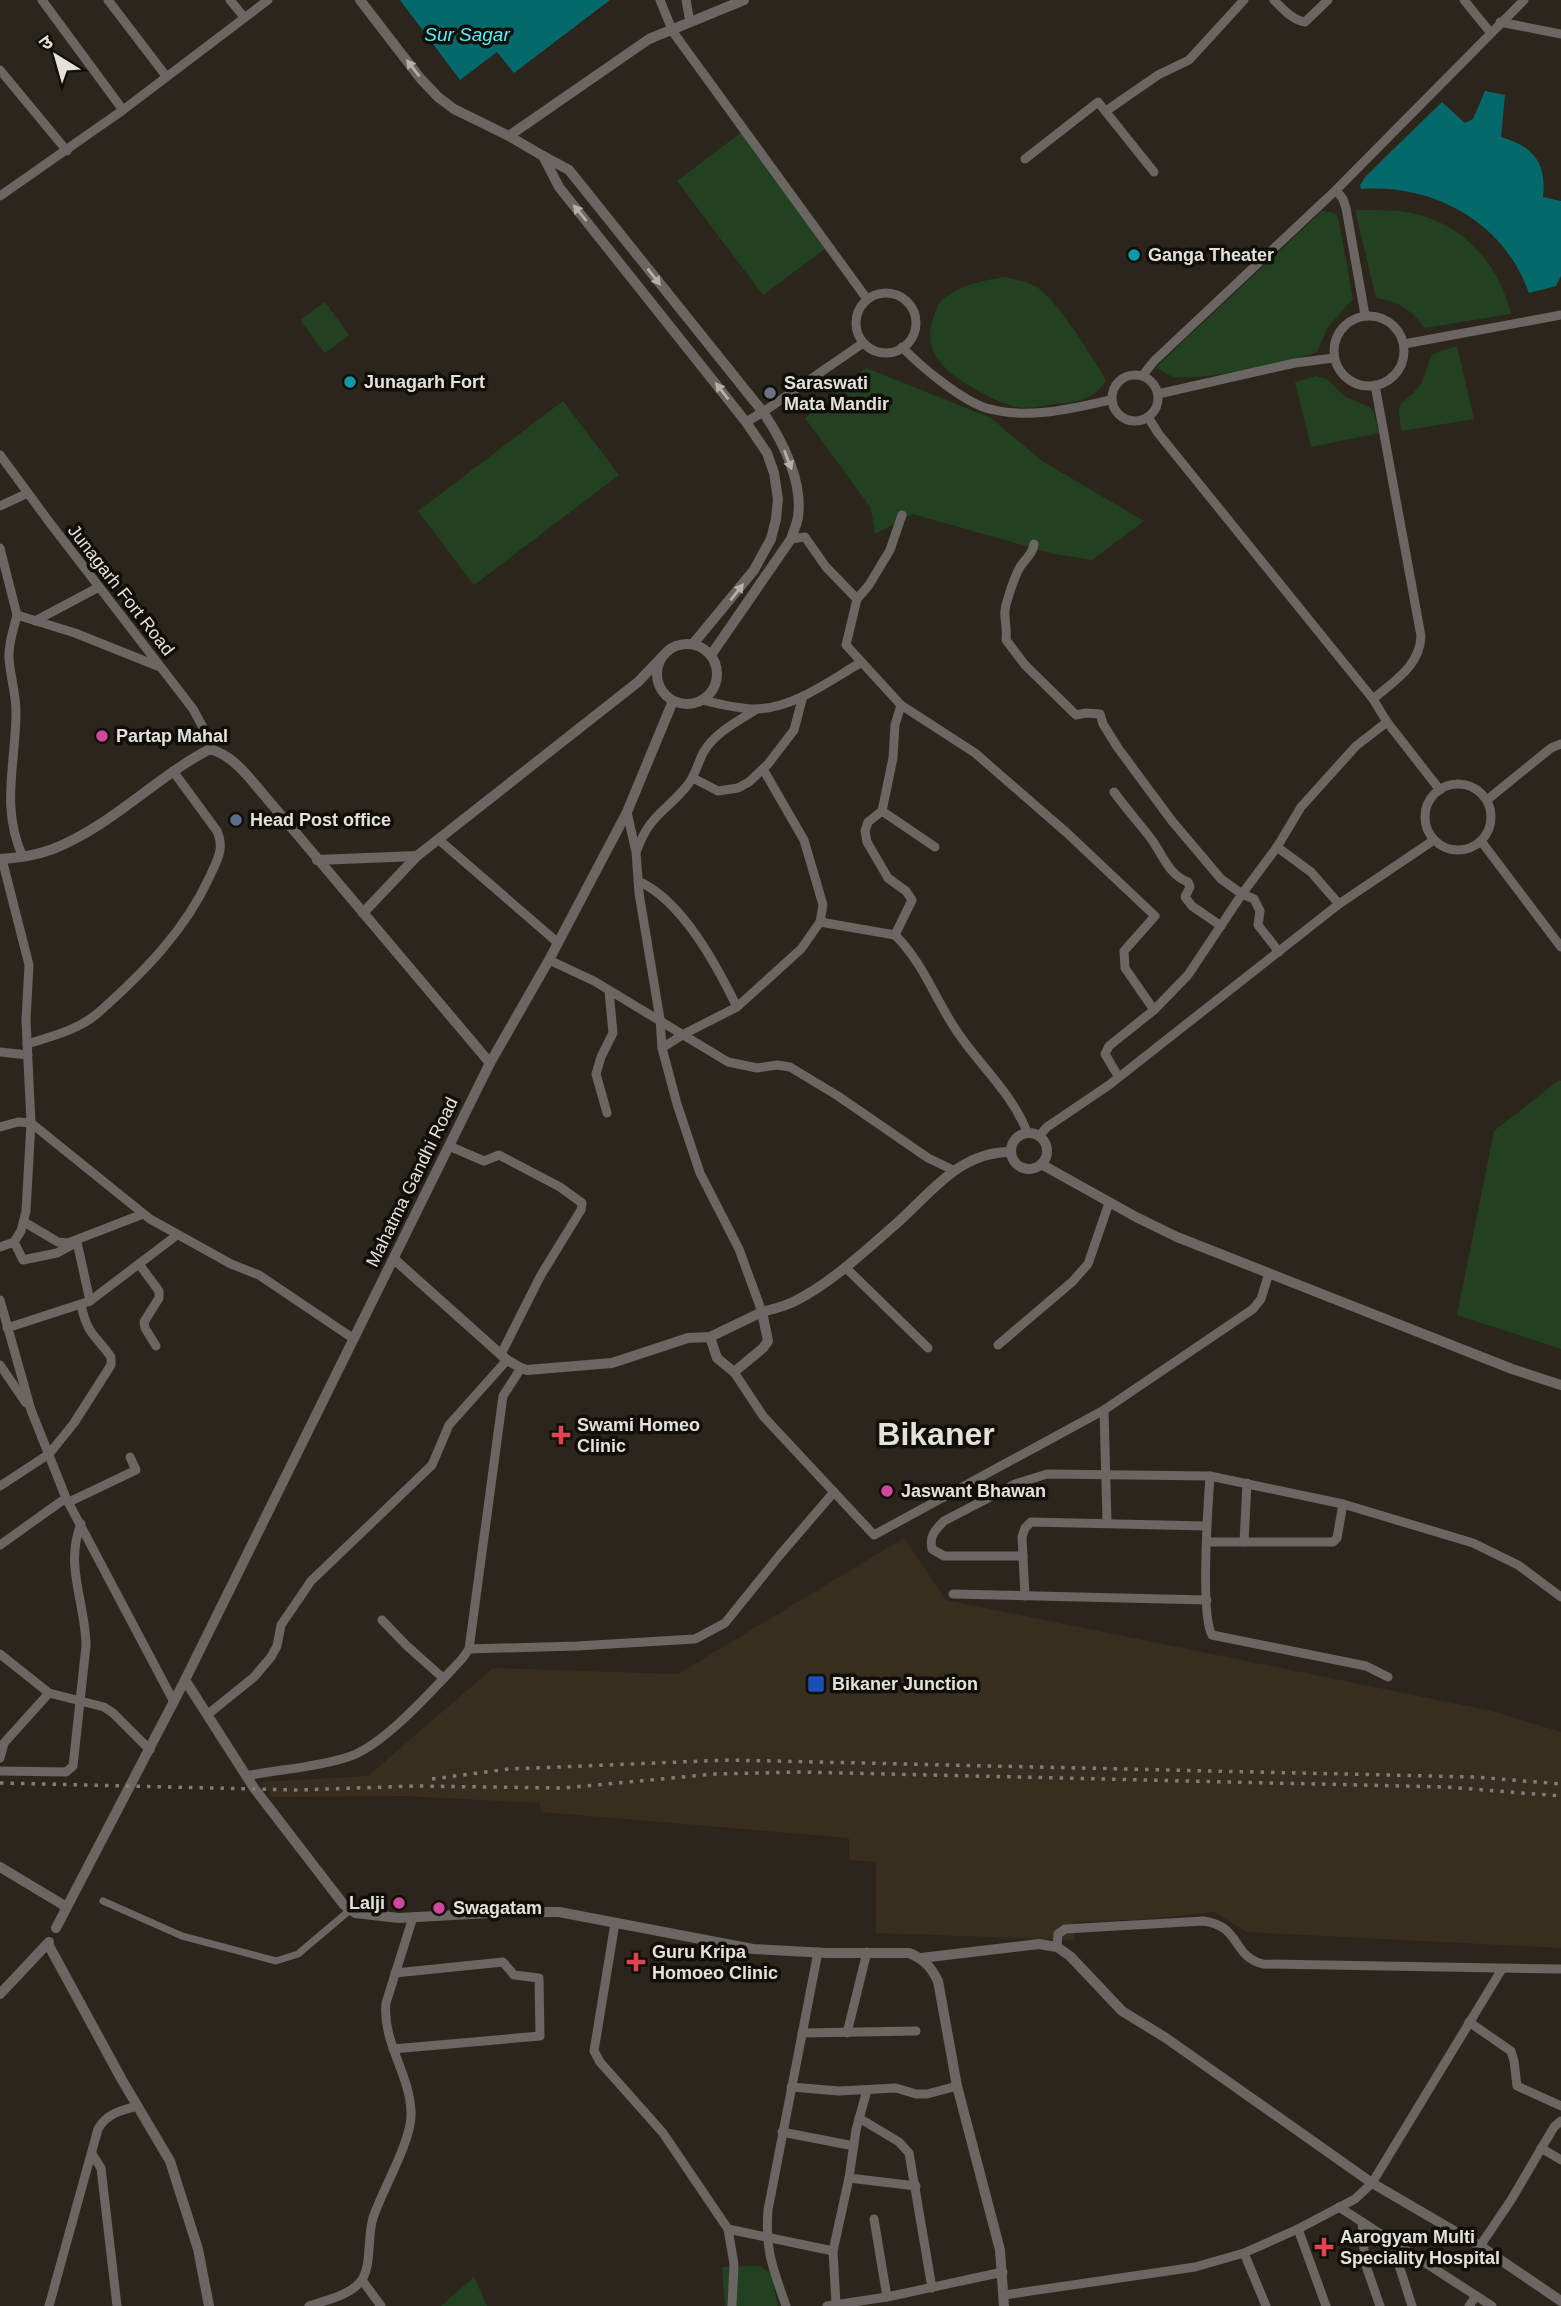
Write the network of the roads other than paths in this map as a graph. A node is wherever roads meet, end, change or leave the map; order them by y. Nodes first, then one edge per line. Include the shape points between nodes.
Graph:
1 (41, 0) edge
2 (108, 0) edge
3 (230, 0) edge
4 (268, 0) edge
5 (359, 0) edge
6 (660, 0) edge
7 (686, 0) edge
8 (744, 0) edge
9 (1244, 0) edge
10 (1275, 0) edge
11 (1328, 0) edge
12 (1464, 0) edge
13 (1524, 0) edge
14 (244, 17) junction
15 (690, 22) junction
16 (1500, 22) junction
17 (672, 29) junction
18 (1490, 32) junction
19 (1561, 34) edge
20 (0, 70) edge
21 (166, 76) junction
22 (122, 110) junction
23 (1106, 111) junction
24 (509, 135) junction
25 (66, 151) junction
26 (543, 156) junction
27 (1024, 159) dead end
28 (1154, 172) dead end
29 (1336, 190) junction
30 (0, 196) edge
31 (867, 299) junction
32 (1365, 315) junction
33 (1561, 315) edge
34 (863, 342) junction
35 (1404, 344) junction
36 (902, 347) junction
37 (1334, 358) junction
38 (1143, 375) junction
39 (1374, 386) junction
40 (1158, 394) junction
41 (1110, 400) junction
42 (763, 412) junction
43 (1148, 416) junction
44 (746, 422) junction
45 (0, 455) edge
46 (28, 493) junction
47 (0, 506) edge
48 (902, 516) dead end
49 (791, 538) junction
50 (1034, 544) dead end
51 (0, 548) edge
52 (4, 585) edge
53 (99, 587) junction
54 (857, 599) junction
55 (17, 615) junction
56 (34, 621) junction
57 (693, 644) junction
58 (711, 655) junction
59 (662, 657) junction
60 (860, 663) junction
61 (161, 668) junction
62 (803, 696) junction
63 (1373, 699) junction
64 (702, 700) junction
65 (673, 701) junction
66 (901, 705) junction
67 (757, 709) junction
68 (1387, 722) junction
69 (1561, 744) edge
70 (210, 749) junction
71 (763, 769) junction
72 (173, 771) junction
73 (693, 778) junction
74 (1440, 790) junction
75 (1114, 792) dead end
76 (1487, 800) junction
77 (882, 811) junction
78 (627, 812) junction
79 (438, 839) junction
80 (1434, 840) junction
81 (1481, 841) junction
82 (936, 847) dead end
83 (1277, 847) junction
84 (636, 852) junction
85 (417, 856) junction
86 (23, 857) junction
87 (1, 859) edge
88 (317, 860) junction
89 (638, 881) junction
90 (1242, 894) junction
91 (1339, 904) junction
92 (363, 913) junction
93 (820, 922) junction
94 (1220, 926) junction
95 (894, 935) junction
96 (557, 942) junction
97 (1561, 947) edge
98 (1279, 952) junction
99 (549, 960) junction
100 (609, 991) junction
101 (737, 1007) junction
102 (1154, 1010) junction
103 (660, 1019) junction
104 (684, 1034) junction
105 (27, 1044) junction
106 (662, 1048) junction
107 (0, 1052) edge
108 (28, 1055) junction
109 (490, 1063) junction
110 (1118, 1076) junction
111 (607, 1113) dead end
112 (31, 1123) junction
113 (0, 1128) edge
114 (1027, 1132) junction
115 (1040, 1135) junction
116 (449, 1146) junction
117 (1010, 1152) junction
118 (1041, 1164) junction
119 (953, 1170) junction
120 (1109, 1203) junction
121 (142, 1214) junction
122 (24, 1222) junction
123 (177, 1236) junction
124 (13, 1242) junction
125 (77, 1242) junction
126 (0, 1247) edge
127 (394, 1259) junction
128 (139, 1265) junction
129 (845, 1267) junction
130 (1269, 1273) junction
131 (0, 1300) edge
132 (86, 1303) junction
133 (762, 1312) junction
134 (7, 1328) junction
135 (710, 1337) junction
136 (354, 1339) junction
137 (998, 1345) dead end
138 (156, 1346) dead end
139 (928, 1348) dead end
140 (504, 1357) junction
141 (0, 1365) edge
142 (521, 1368) junction
143 (734, 1372) junction
144 (1561, 1385) edge
145 (31, 1410) junction
146 (1104, 1410) junction
147 (49, 1454) junction
148 (130, 1457) dead end
149 (1106, 1473) junction
150 (1210, 1476) junction
151 (1247, 1483) junction
152 (0, 1486) edge
153 (834, 1492) junction
154 (67, 1500) junction
155 (1343, 1503) junction
156 (1107, 1522) junction
157 (81, 1524) junction
158 (1206, 1526) junction
159 (1206, 1542) junction
160 (1244, 1542) junction
161 (0, 1545) edge
162 (1023, 1556) junction
163 (953, 1594) dead end
164 (1025, 1596) junction
165 (1561, 1597) edge
166 (1207, 1600) junction
167 (382, 1620) dead end
168 (469, 1649) junction
169 (0, 1654) edge
170 (1388, 1677) dead end
171 (443, 1678) junction
172 (185, 1680) junction
173 (49, 1693) junction
174 (80, 1700) junction
175 (174, 1702) junction
176 (207, 1715) junction
177 (150, 1750) junction
178 (0, 1758) edge
179 (0, 1771) edge
180 (246, 1776) junction
181 (0, 1867) edge
182 (103, 1901) dead end
183 (65, 1906) junction
184 (350, 1910) junction
185 (413, 1917) junction
186 (615, 1923) junction
187 (55, 1928) dead end
188 (1057, 1947) junction
189 (818, 1952) junction
190 (867, 1952) junction
191 (921, 1958) junction
192 (1502, 1969) junction
193 (1561, 1969) edge
194 (395, 1973) junction
195 (0, 1994) edge
196 (1469, 2022) junction
197 (916, 2031) dead end
198 (802, 2033) junction
199 (847, 2033) junction
200 (393, 2049) junction
201 (957, 2086) junction
202 (791, 2087) junction
203 (867, 2090) junction
204 (138, 2105) junction
205 (1561, 2106) edge
206 (859, 2118) junction
207 (1561, 2120) edge
208 (782, 2132) junction
209 (854, 2147) junction
210 (1541, 2148) junction
211 (92, 2154) junction
212 (1561, 2160) edge
213 (849, 2178) junction
214 (1372, 2183) junction
215 (916, 2186) junction
216 (1339, 2207) junction
217 (874, 2219) dead end
218 (1362, 2222) junction
219 (728, 2229) junction
220 (1298, 2229) junction
221 (766, 2238) junction
222 (1391, 2241) junction
223 (1480, 2246) junction
224 (833, 2250) junction
225 (1244, 2253) junction
226 (1003, 2272) junction
227 (362, 2280) junction
228 (932, 2288) junction
229 (1559, 2295) edge
230 (1476, 2296) junction
231 (887, 2297) junction
232 (1004, 2300) edge
233 (832, 2305) edge
234 (49, 2306) edge
235 (117, 2306) edge
236 (209, 2306) edge
237 (309, 2306) edge
238 (381, 2306) edge
239 (732, 2306) edge
240 (786, 2306) edge
241 (1266, 2306) edge
242 (1326, 2306) edge
243 (1380, 2306) edge
244 (1412, 2306) edge
245 (1469, 2306) edge
246 (1492, 2306) edge

1 - 22 street
2 - 21 street
3 - 14 street
4 - 14 street
24 -> 5 street via 438,97
6 - 17 street
7 - 15 street
8 - 15 street
9 - 23 street via 1189,60
10 - 11 street via 1305,22
12 - 18 street
13 - 16 street
14 - 21 street
15 - 17 street
16 - 18 street
16 - 19 street
17 - 24 street
17 - 31 street
18 - 29 street
20 - 25 street
21 - 22 street
22 - 25 street
23 - 27 street via 1098,102
23 - 28 street
24 - 26 street
25 - 30 street
26 -> 42 street via 569,170
44 -> 26 street via 559,187
29 - 32 street via 1346,208
29 - 38 street
31 - 34 street via 856,323
31 - 36 street via 890,292 906,299 916,316 916,329
32 - 35 street via 1392,324
32 - 37 street via 1340,330
33 - 35 street
34 - 36 street via 888,353
34 - 42 street
35 - 39 street via 1398,371
36 - 41 street via 922,367 985,407 1023,414
37 - 39 street via 1349,380
37 - 40 street
38 - 40 street
38 - 41 street via 1121,379
39 - 63 street via 1421,636 1413,664
40 - 43 street
41 - 43 street via 1121,417 1130,421
42 - 44 street
42 -> 49 street via 778,433 799,500
43 - 63 street
57 -> 44 street via 754,570 776,519 774,473
45 - 46 street, Junagarh Fort Road
46 - 47 street
46 - 53 street, Junagarh Fort Road
48 - 54 street via 890,550
49 - 54 street via 805,537
49 - 58 street
50 - 90 street via 1007,600 1003,615 1006,640 1076,715 1100,714 1118,748 1171,821 1221,878
51 - 52 street
52 - 55 street
53 - 56 street
53 - 61 street, Junagarh Fort Road
54 - 60 street via 846,645
55 - 56 street
55 - 86 street via 9,657 16,713 10,807 11,825
56 - 61 street
57 - 58 street
57 - 59 street via 679,644
58 - 64 street via 717,668 716,683
59 - 65 street via 658,684
59 - 79 street via 638,682
60 - 62 street
60 - 66 street
61 - 70 street, Junagarh Fort Road via 200,720
62 - 67 street
62 - 71 street via 794,730
63 - 68 street
64 - 65 street via 688,704
64 - 67 street
65 - 78 street, Mahatma Gandhi Road
66 - 77 street
66 - 102 street via 975,753 1154,916 1124,951 1125,968
67 - 73 street via 708,745
68 - 74 street
68 - 83 street via 1356,746 1319,786
69 - 76 street
70 - 72 street
70 - 88 street via 236,763
71 - 73 street via 738,788 725,791
71 - 93 street via 804,840 823,905
72 - 86 street via 90,830 54,849
72 - 105 street via 222,841 221,853 199,898 167,945 99,1013 67,1032
73 - 84 street via 650,822
74 - 76 street via 1469,786
74 - 80 street via 1426,813
75 - 94 street via 1167,866 1188,882 1185,897 1192,906
76 - 81 street via 1491,822
77 - 82 street
77 - 95 street via 868,822 867,842 888,878 912,900
78 - 84 street
78 - 96 street, Mahatma Gandhi Road
79 - 85 street
79 - 96 street
80 - 81 street via 1453,850 1468,849
80 - 91 street
81 - 97 street
83 - 90 street
83 - 91 street via 1311,872
84 - 89 street
85 - 88 street
85 - 92 street
86 - 87 street
87 - 105 street via 29,965
88 - 92 street
89 - 101 street via 659,891 703,944
89 - 103 street
90 - 94 street
90 - 98 street via 1254,900 1260,911 1258,925
91 - 98 street
92 - 109 street
93 - 95 street
93 - 101 street via 801,949
94 - 102 street via 1197,964
95 - 114 street via 914,957 962,1038 1014,1105
96 - 99 street, Mahatma Gandhi Road
98 - 110 street
99 - 100 street
99 - 109 street, Mahatma Gandhi Road
100 - 103 street
100 - 111 street via 613,1033 596,1074
101 - 104 street
102 - 110 street via 1109,1046 1105,1054
103 - 104 street
103 - 106 street
104 - 106 street
104 - 119 street via 728,1062 757,1068 790,1067
105 - 108 street
106 - 133 street via 700,1173 739,1250
107 - 108 street
108 - 112 street
109 - 116 street, Mahatma Gandhi Road
110 - 115 street
112 - 113 street
112 - 121 street
112 - 122 street
114 - 115 street
114 - 117 street via 1012,1143
115 - 118 street via 1047,1146
116 - 127 street, Mahatma Gandhi Road
116 - 140 street via 484,1161 499,1155 582,1203 541,1275
117 - 118 street via 1012,1160 1026,1169
117 - 119 street via 985,1154
118 - 120 street
119 - 129 street
120 - 130 street via 1177,1237
120 - 137 street via 1088,1264
121 - 123 street
121 - 125 street
122 - 124 street
122 - 125 street via 58,1242
123 - 128 street
123 - 136 street via 259,1275
124 - 125 street via 23,1259 57,1253
124 - 126 street
125 - 132 street
127 - 136 street, Mahatma Gandhi Road
127 - 140 street
128 - 132 street
128 - 138 street via 159,1291 144,1322
129 - 133 street via 797,1301
129 - 139 street
130 - 144 street
130 - 146 street via 1253,1309
131 - 134 street
132 - 134 street
132 - 147 street via 86,1326 111,1357 111,1365
133 - 135 street
133 - 143 street via 768,1341
134 - 145 street
135 - 142 street via 688,1338 612,1363
135 - 143 street via 717,1358
136 - 172 street, Mahatma Gandhi Road
140 - 142 street
140 - 176 street via 449,1425 432,1465 311,1581 281,1625 271,1657
141 - 145 street
142 - 168 street via 503,1396
143 - 153 street via 763,1416
145 - 147 street
146 - 149 street
146 - 153 street via 874,1535
147 - 152 street
147 - 154 street
148 - 154 street via 136,1470
149 - 150 street
149 - 156 street
149 - 162 street via 1031,1477 944,1521 930,1540 932,1549 944,1556
150 - 151 street
150 - 158 street
151 - 155 street
151 - 160 street
153 - 168 street via 725,1623 695,1639
154 - 157 street
154 - 161 street
155 - 160 street via 1333,1542
155 - 165 street via 1473,1544 1518,1565
156 - 158 street
156 - 162 street via 1031,1522 1022,1537
157 - 174 street via 73,1553 86,1632
157 - 175 street
158 - 159 street
159 - 160 street
159 - 166 street
162 - 164 street
163 - 164 street
164 - 166 street
166 - 170 street via 1208,1628 1218,1638 1366,1666
167 - 171 street
168 - 171 street
169 - 173 street
171 - 180 street via 393,1727 350,1757
172 - 175 street, Mahatma Gandhi Road
172 - 176 street
173 - 174 street
173 - 178 street via 4,1743
174 - 177 street via 113,1713
174 - 179 street via 71,1770
175 - 177 street, Mahatma Gandhi Road
176 - 180 street
177 - 183 street, Mahatma Gandhi Road
180 - 184 street
181 - 183 street
182 - 184 street via 182,1936 276,1961 298,1954
183 - 187 street, Mahatma Gandhi Road
184 - 185 street
185 - 186 street via 559,1913
185 - 194 street
186 - 189 street via 752,1949
186 - 219 street via 594,2051 663,2133
188 - 191 street via 1040,1944
188 - 192 street via 1058,1934 1065,1929 1203,1922 1221,1925 1250,1960 1263,1964
188 - 214 street via 1122,2011
189 - 190 street
189 - 198 street
190 - 191 street via 909,1953
190 - 199 street
191 - 201 street via 938,1981
192 - 193 street
192 - 196 street
194 - 200 street via 385,2015
194 - 200 street via 503,1962 514,1976 539,1978 540,2036
195 - 204 street via 48,1943
196 - 205 street via 1511,2050 1517,2086
196 - 214 street
197 - 199 street
198 - 199 street
198 - 202 street
200 - 227 street via 412,2116 374,2216
201 - 203 street via 927,2094 896,2088
201 - 226 street
202 - 203 street
202 - 208 street
203 - 206 street
204 - 211 street via 103,2120
204 - 236 street via 170,2161 198,2249
206 - 209 street
206 - 215 street via 906,2147
207 - 210 street
208 - 209 street
208 - 221 street
209 - 213 street
210 - 212 street
210 - 223 street
211 - 234 street
211 - 235 street via 101,2168
213 - 215 street
213 - 224 street
214 - 216 street
214 - 223 street
215 - 228 street
216 - 218 street
216 - 220 street
217 - 231 street
218 - 222 street
218 - 243 street via 1365,2263
219 - 221 street
219 - 239 street via 734,2264
220 - 225 street
220 - 242 street
221 - 224 street
221 - 240 street
222 - 230 street
222 - 244 street
223 - 229 street
224 - 233 street
225 - 232 street via 1195,2267
225 - 241 street
226 - 228 street
226 - 232 street
227 - 237 street via 353,2289
227 - 238 street
228 - 231 street
230 - 245 street
230 - 246 street
231 - 233 street

